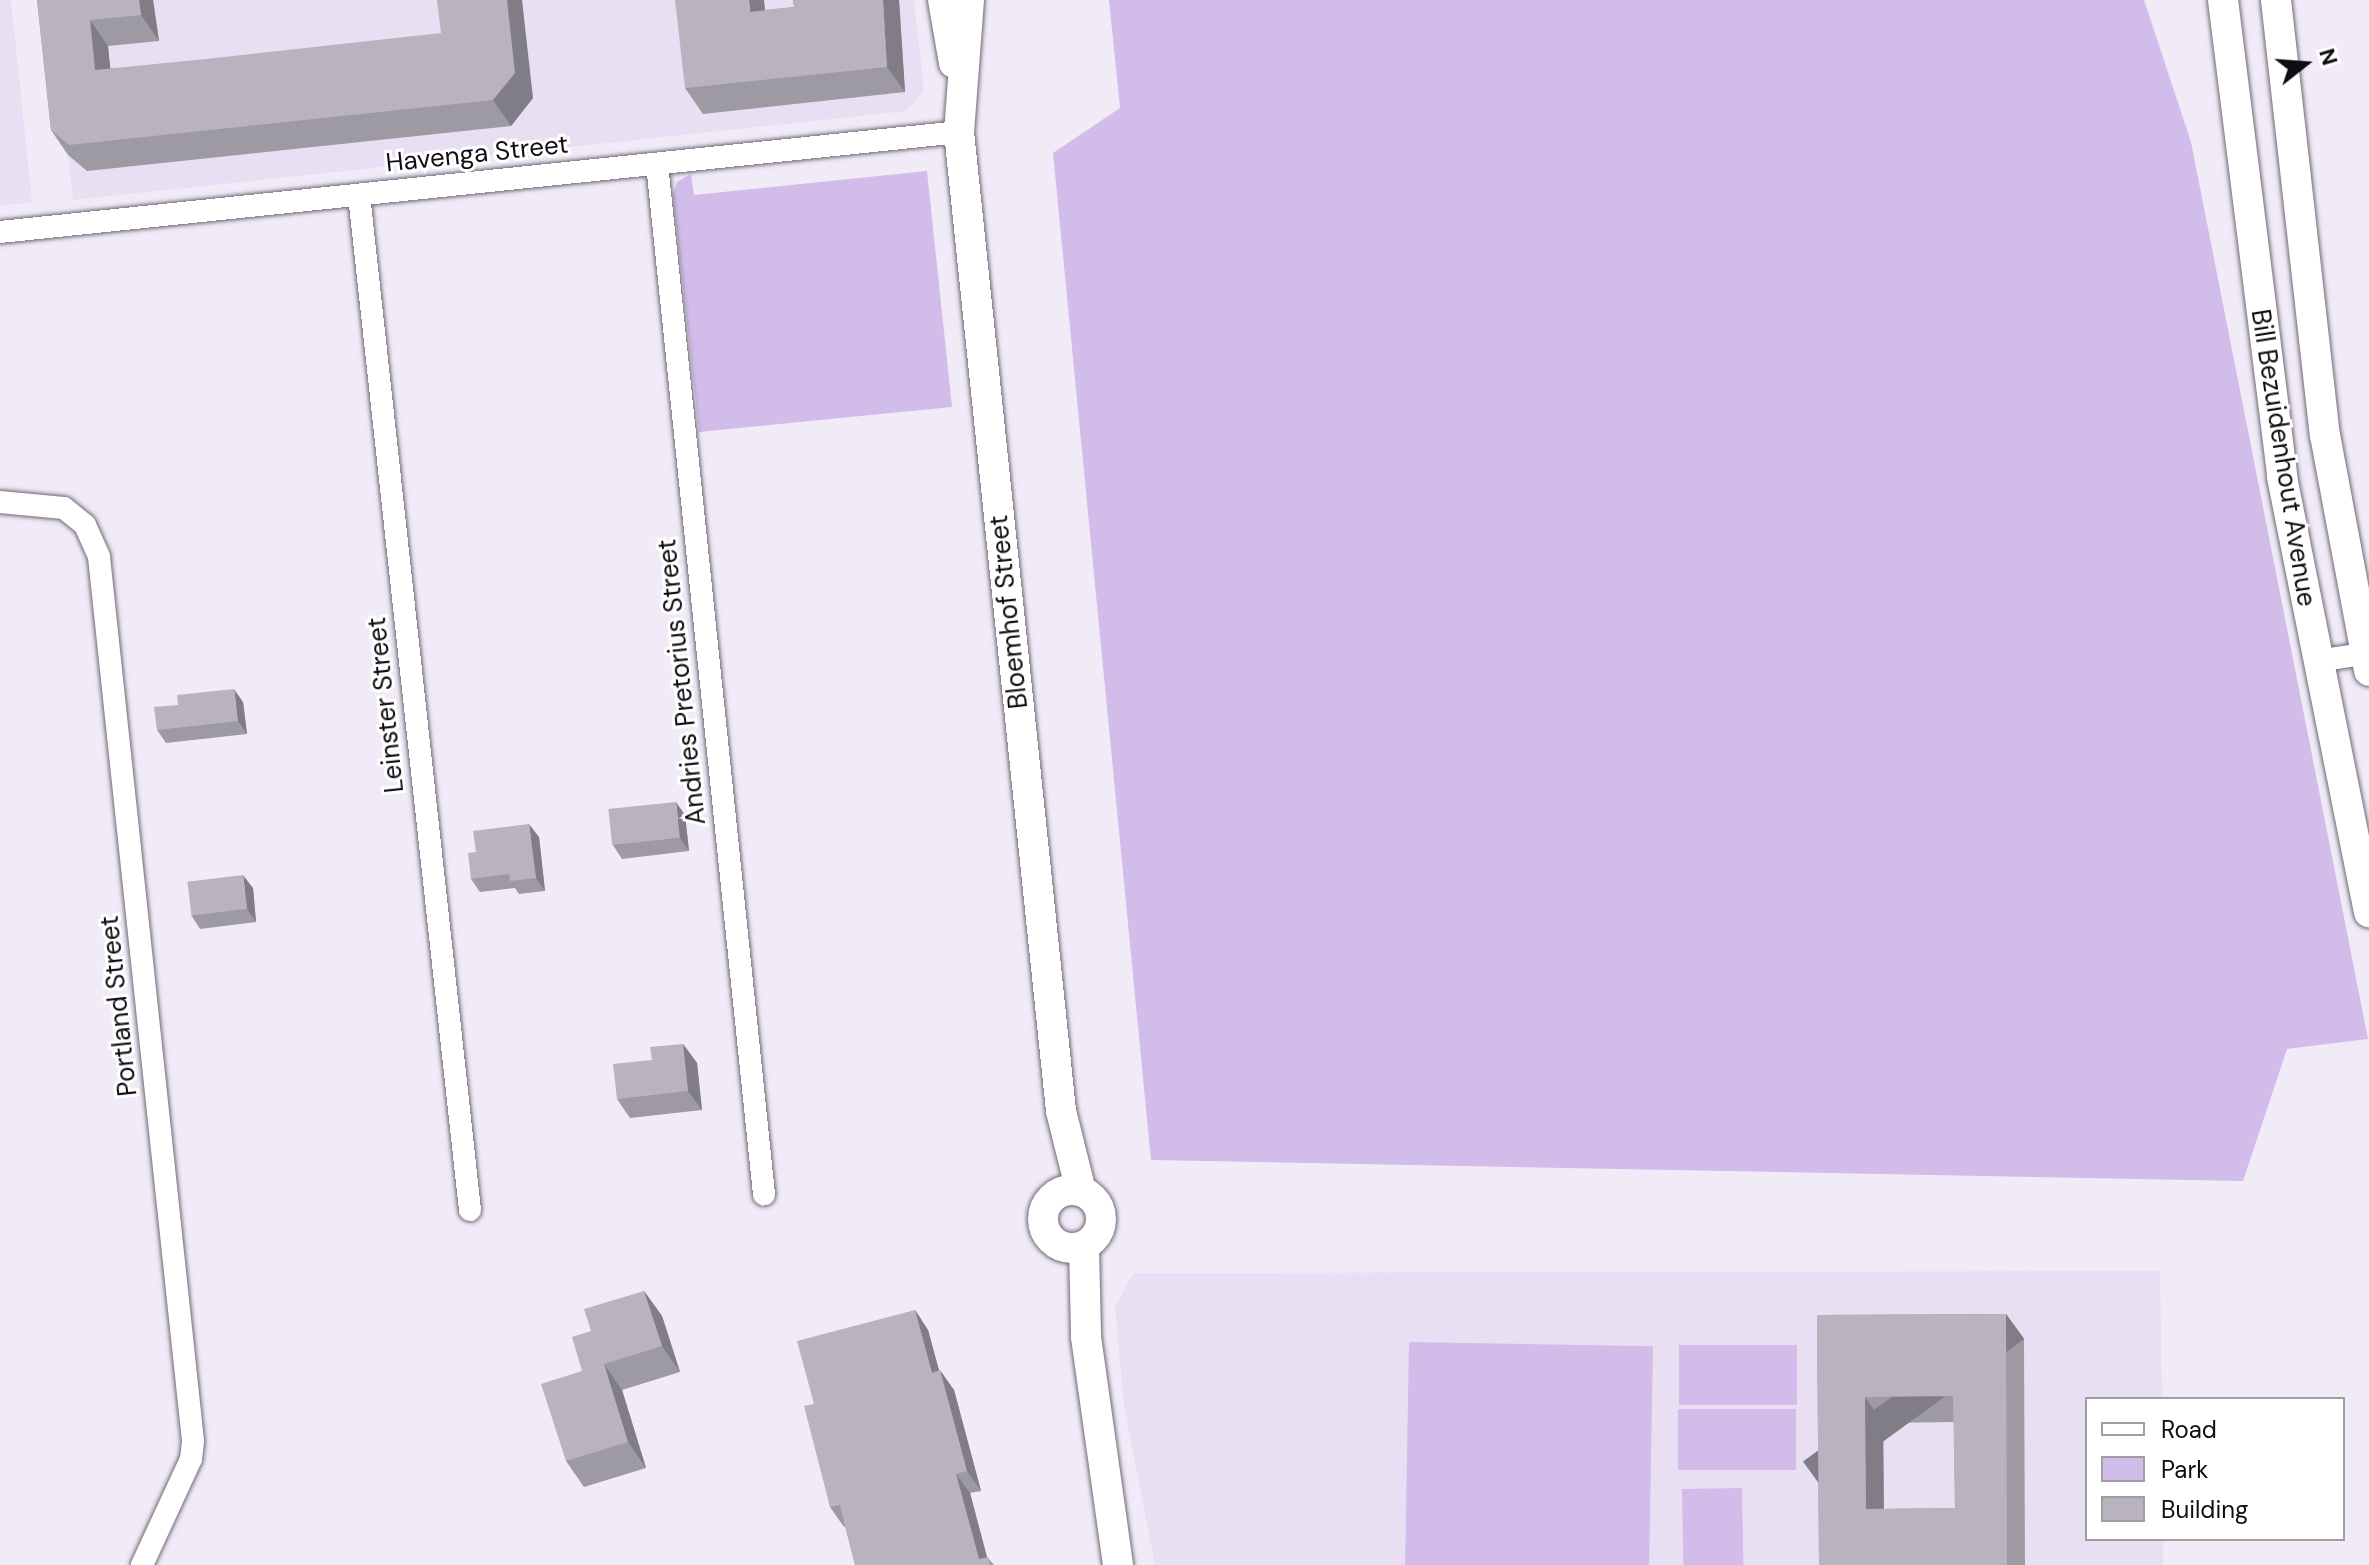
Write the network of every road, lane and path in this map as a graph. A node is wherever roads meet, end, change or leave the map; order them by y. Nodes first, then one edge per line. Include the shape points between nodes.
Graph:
1 (943, 0) edge
2 (969, 0) edge
3 (2223, 0) edge
4 (2276, 0) edge
5 (961, 122) junction
6 (657, 164) junction
7 (359, 195) junction
8 (0, 232) edge
9 (0, 502) edge
10 (2368, 659) edge
11 (2317, 661) junction
12 (2369, 912) edge
13 (1069, 1192) junction
14 (764, 1194) dead end
15 (470, 1210) dead end
16 (1071, 1246) junction
17 (142, 1565) edge
18 (1118, 1565) edge

1 - 5 street, Bloemhof Street
2 - 5 street, Bloemhof Street
3 - 11 street, Bill Bezuidenhout Avenue via 2269,395
4 - 10 street, Bill Bezuidenhout Avenue via 2325,435
5 - 6 street, Havenga Street
5 - 13 street, Bloemhof Street
6 - 7 street, Havenga Street
6 - 14 street, Andries Pretorius Street
7 - 8 street, Havenga Street
7 - 15 street, Leinster Street
9 - 17 street, Portland Street via 64,508 85,525 99,557 193,1441 191,1459
10 - 11 street
11 - 12 street, Bill Bezuidenhout Avenue
13 - 16 street, Bloemhof Street via 1045,1208 1043,1223
13 - 16 street, Bloemhof Street via 1096,1202 1102,1220 1095,1238
16 - 18 street, Bloemhof Street

